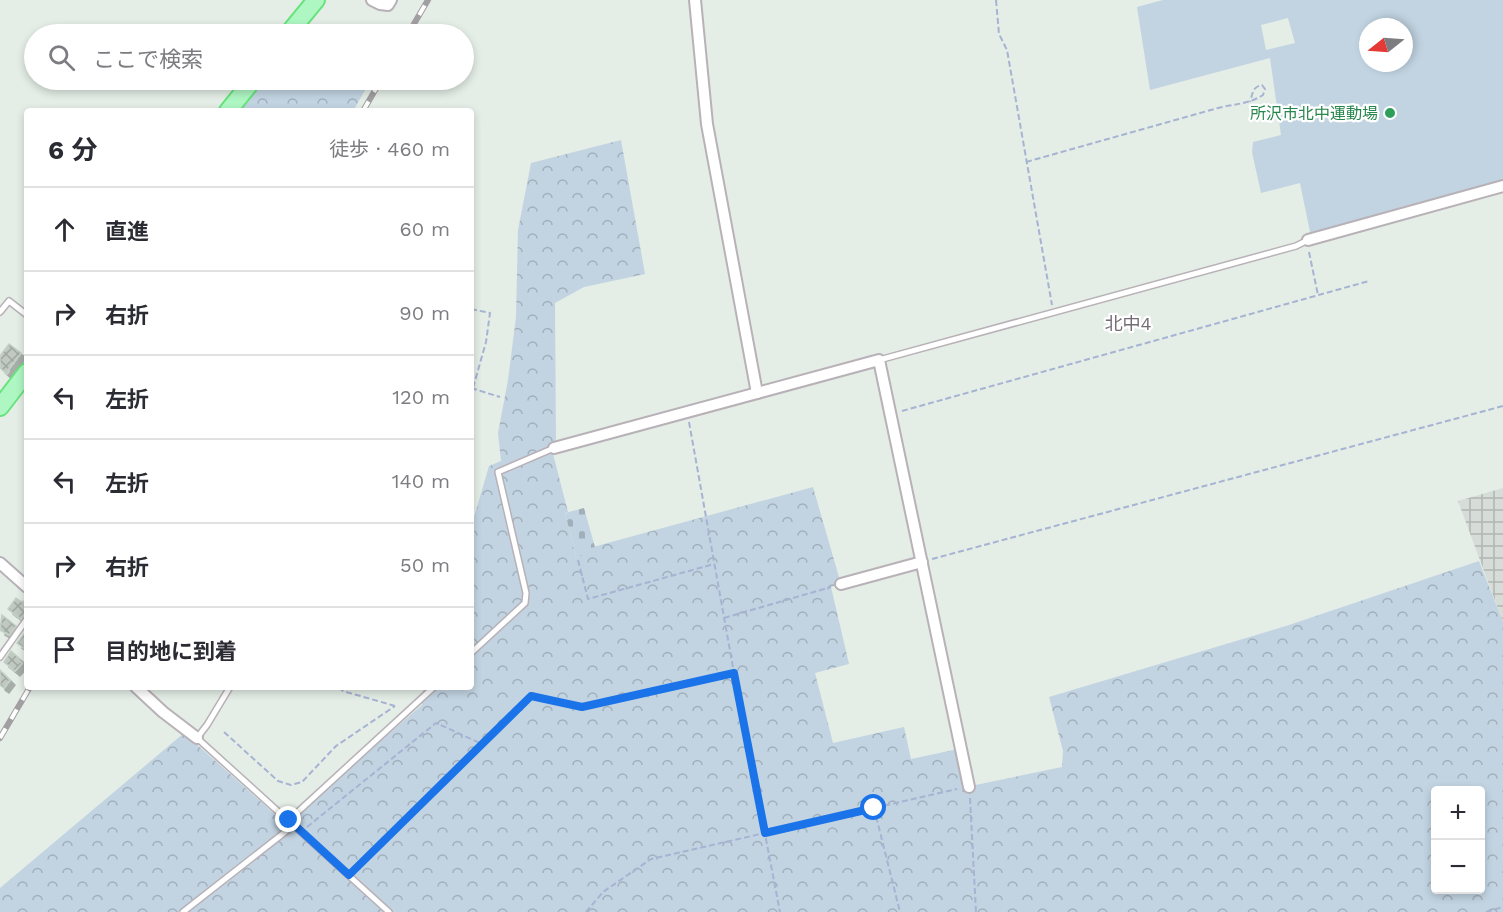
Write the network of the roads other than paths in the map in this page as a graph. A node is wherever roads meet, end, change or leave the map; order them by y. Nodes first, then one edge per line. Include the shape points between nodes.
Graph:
1 (316, 0) edge
2 (372, 0) edge
3 (391, 0) edge
4 (695, 0) edge
5 (296, 24) edge
6 (245, 90) edge
7 (230, 108) edge
8 (1503, 186) edge
9 (1308, 240) joint
10 (0, 312) edge
11 (24, 313) edge
12 (879, 360) junction
13 (24, 376) edge
14 (757, 393) junction
15 (0, 407) edge
16 (554, 448) joint
17 (922, 562) junction
18 (0, 563) edge
19 (24, 584) edge
20 (841, 584) road end
21 (24, 624) edge
22 (474, 650) edge
23 (0, 657) edge
24 (139, 690) edge
25 (228, 690) edge
26 (431, 690) edge
27 (197, 738) junction
28 (969, 787) road end
29 (291, 823) junction
30 (183, 912) edge
31 (389, 912) edge

1 - 5 main road
2 - 3 street via 388,5
4 - 14 street via 707,124
6 - 7 main road
8 - 9 street
9 - 12 lane
10 - 11 lane via 9,301
12 - 14 street
12 - 17 street
13 - 15 main road
14 - 16 street
16 - 22 lane via 498,472 525,603
17 - 20 street
17 - 28 street
18 - 19 street
21 - 23 lane
24 - 27 street
25 - 27 lane
26 - 29 lane
27 - 29 lane
29 - 30 lane
29 - 31 lane

